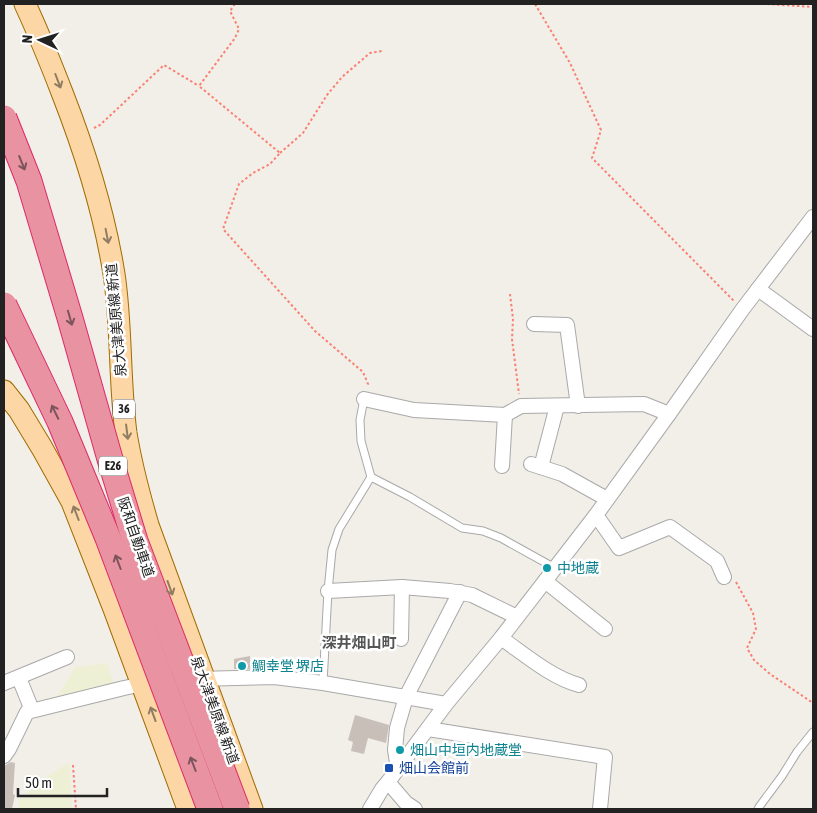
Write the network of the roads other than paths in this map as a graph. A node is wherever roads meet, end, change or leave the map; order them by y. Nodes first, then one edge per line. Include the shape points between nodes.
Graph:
1 (25, 4) edge
2 (4, 118) edge
3 (813, 217) edge
4 (758, 290) junction
5 (4, 305) edge
6 (534, 324) dead end
7 (813, 329) edge
8 (4, 391) edge
9 (364, 399) joint
10 (557, 406) junction
11 (578, 406) junction
12 (669, 414) junction
13 (505, 415) junction
14 (502, 466) dead end
15 (371, 477) junction
16 (607, 499) junction
17 (596, 515) junction
18 (555, 568) junction
19 (724, 577) dead end
20 (545, 581) junction
21 (402, 587) junction
22 (328, 591) junction
23 (460, 592) junction
24 (517, 617) junction
25 (606, 629) dead end
26 (501, 638) junction
27 (401, 639) dead end
28 (67, 657) dead end
29 (19, 678) junction
30 (203, 678) junction
31 (4, 683) edge
32 (323, 683) junction
33 (141, 684) junction
34 (579, 685) dead end
35 (406, 697) junction
36 (446, 704) junction
37 (32, 710) junction
38 (428, 729) junction
39 (813, 732) edge
40 (4, 756) edge
41 (398, 770) junction
42 (388, 782) junction
43 (188, 809) edge
44 (210, 809) edge
45 (237, 809) edge
46 (252, 809) edge
47 (370, 809) edge
48 (415, 809) edge
49 (600, 809) edge
50 (758, 809) edge

1 -> 30 main road, 泉大津美原線 新道 / 36 via 78,135 104,219 114,274 125,424 135,480
2 -> 45 highway, 阪和自動車道 / E26, bridge via 29,181 136,541
3 - 4 street
4 - 7 street
4 - 12 street
44 -> 5 highway, 阪和自動車道 / E26, bridge via 108,538 60,422
6 - 11 street via 567,325
33 -> 8 main road via 72,502 19,410
9 - 13 street via 414,410
9 - 15 lane via 361,441
10 - 11 street
10 - 13 street via 521,406
10 - 16 street via 536,465 562,474
11 - 12 street via 644,404
12 - 16 street
13 - 14 street
15 - 18 lane via 462,528 501,538
15 - 22 lane via 339,529 332,550
16 - 17 street
17 - 18 street
17 - 19 street via 619,548 670,527 716,561
18 - 20 street
20 - 24 street
20 - 25 street
21 - 22 street
21 - 23 street
21 - 27 street
22 - 32 lane
23 - 24 street
23 - 35 street
24 - 26 street
26 - 34 street via 557,677
26 - 36 street
28 - 29 street
29 - 31 street
29 - 37 street
30 - 32 street via 274,677
30 - 33 street
30 - 46 main road, 泉大津美原線 新道 / 36
32 - 35 street
33 - 37 street
43 -> 33 main road
35 - 36 street
35 - 41 street via 396,735
36 - 38 street
37 - 40 street via 27,712
38 - 41 street
38 - 49 street via 605,757
39 - 50 lane
41 - 42 street
42 - 47 street
42 - 48 street

